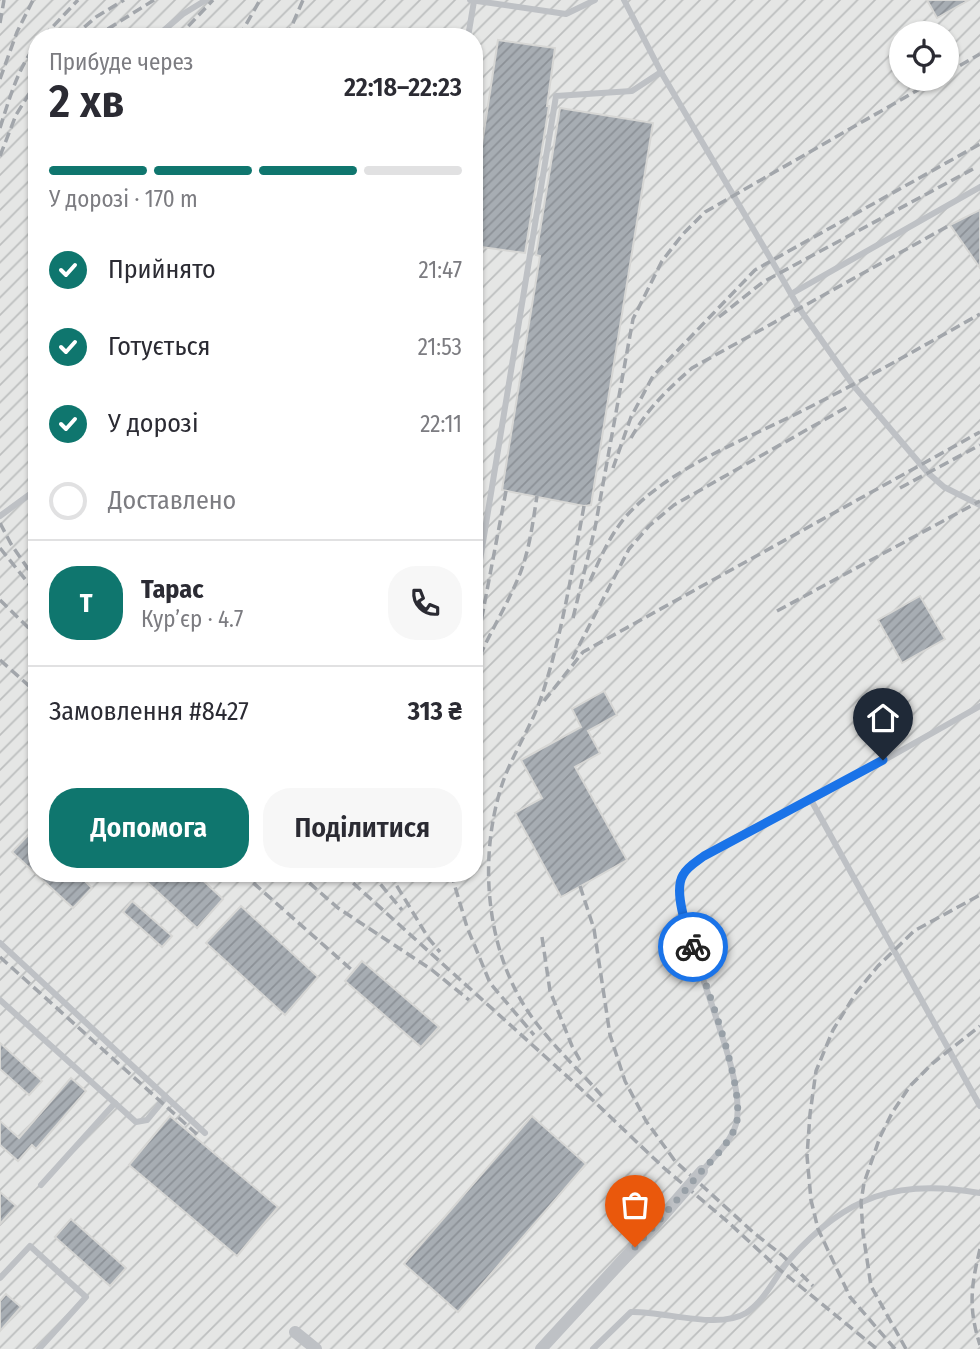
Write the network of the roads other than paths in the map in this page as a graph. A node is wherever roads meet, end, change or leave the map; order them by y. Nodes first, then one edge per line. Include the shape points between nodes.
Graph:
1 (206, 0) edge
2 (472, 0) edge
3 (595, 0) edge
4 (624, 0) edge
5 (167, 28) edge
6 (469, 28) edge
7 (661, 72) junction
8 (980, 187) edge
9 (791, 294) junction
10 (28, 496) edge
11 (980, 505) edge
12 (0, 516) edge
13 (483, 542) edge
14 (980, 706) edge
15 (811, 800) junction
16 (0, 943) edge
17 (0, 1000) edge
18 (166, 1097) junction
19 (116, 1103) junction
20 (980, 1106) edge
21 (205, 1133) dead end
22 (702, 1171) joint
23 (41, 1185) dead end
24 (980, 1193) edge
25 (0, 1278) edge
26 (295, 1332) dead end
27 (38, 1349) edge
28 (317, 1349) edge
29 (541, 1349) edge
30 (593, 1349) edge

1 - 5 lane
2 - 3 lane via 566,14
2 - 6 lane
4 - 7 lane
7 - 9 lane
7 - 13 lane via 632,91 556,96
8 - 9 lane
9 - 11 lane via 853,385 928,473 944,487
10 - 12 lane
14 - 15 lane
15 - 20 lane
15 - 22 lane via 704,856 684,872 678,884 739,1104 736,1126
16 - 18 lane
17 - 19 lane
18 - 19 lane via 147,1120 136,1122
18 - 21 lane
19 - 23 lane
22 - 29 street, bridge
24 - 30 lane via 916,1187 861,1202 818,1229 747,1312 724,1321 631,1312
25 - 27 lane via 30,1246 86,1297
26 - 28 street

